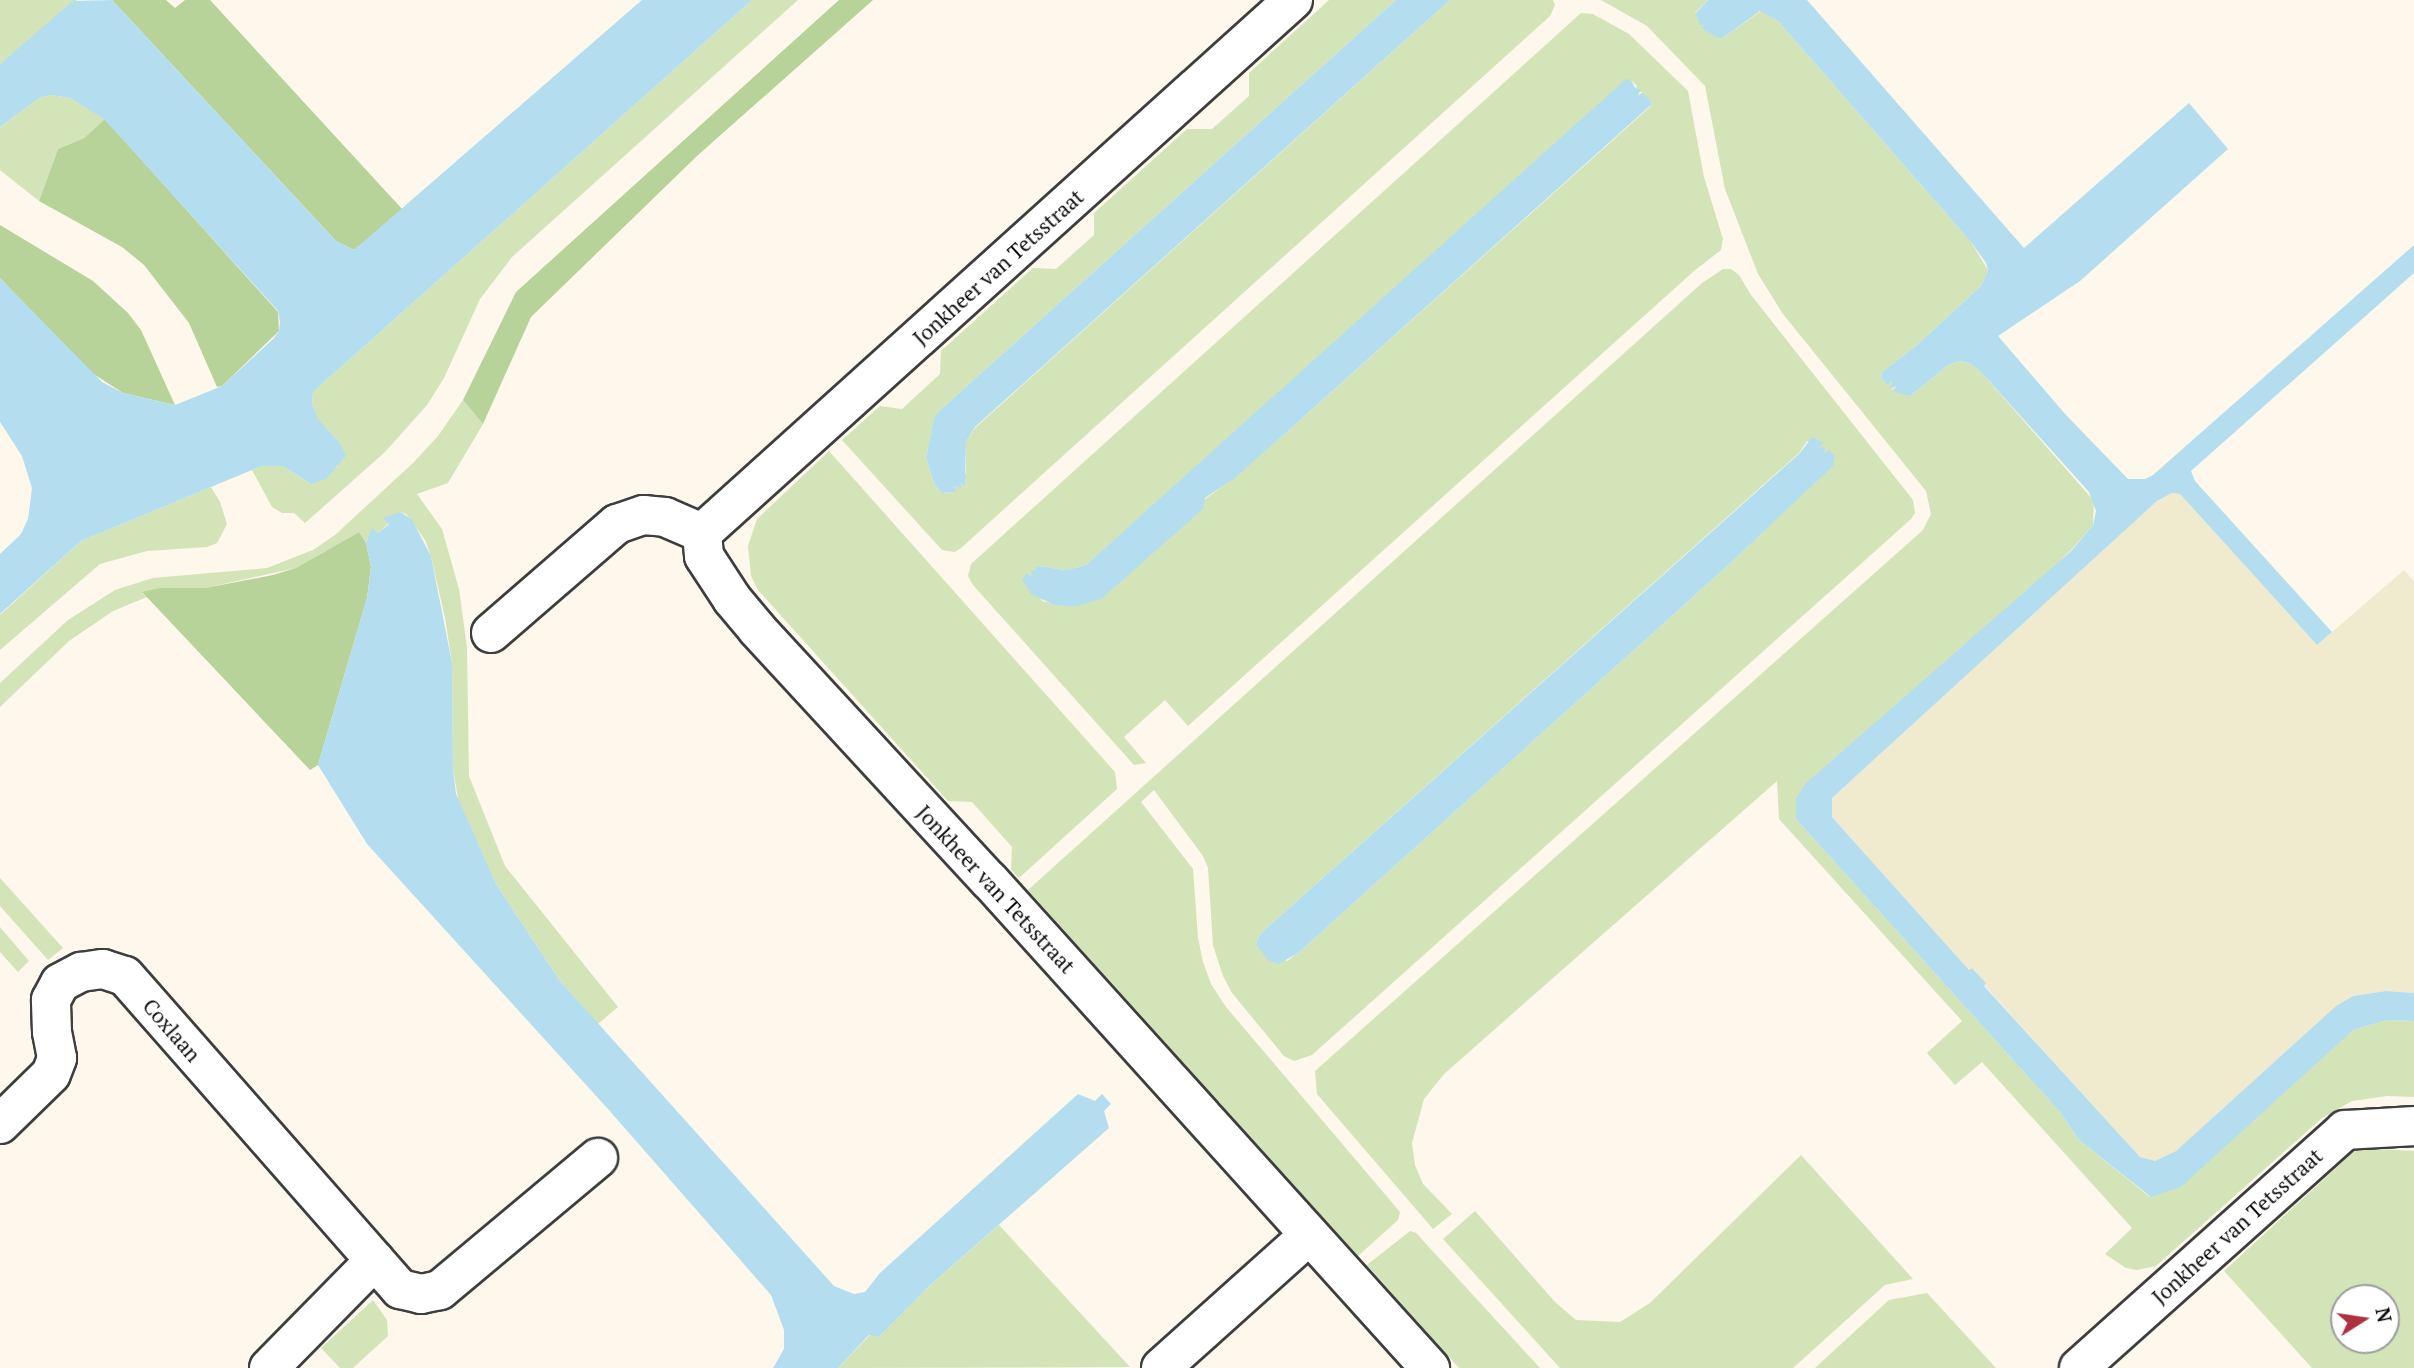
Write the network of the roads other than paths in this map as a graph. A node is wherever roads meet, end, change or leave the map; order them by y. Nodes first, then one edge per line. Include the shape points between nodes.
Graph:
1 (1293, 0) edge
2 (702, 533) junction
3 (491, 633) dead end
4 (0, 1124) edge
5 (2414, 1126) edge
6 (598, 1158) dead end
7 (1309, 1235) junction
8 (375, 1260) junction
9 (269, 1368) edge
10 (1161, 1368) edge
11 (1430, 1368) edge
12 (2079, 1368) edge

1 - 2 street, Jonkheer van Tetsstraat
2 - 3 street via 665,517 643,514 617,524
2 - 7 street, Jonkheer van Tetsstraat via 704,556 757,629
4 - 8 street, Coxlaan via 51,1074 57,1058 51,1000 60,983 81,972 103,969 125,976
5 - 12 street, Jonkheer van Tetsstraat via 2344,1130
6 - 8 street, Coxlaan via 440,1290 421,1294 400,1289
7 - 10 street
7 - 11 street, Jonkheer van Tetsstraat
8 - 9 street

